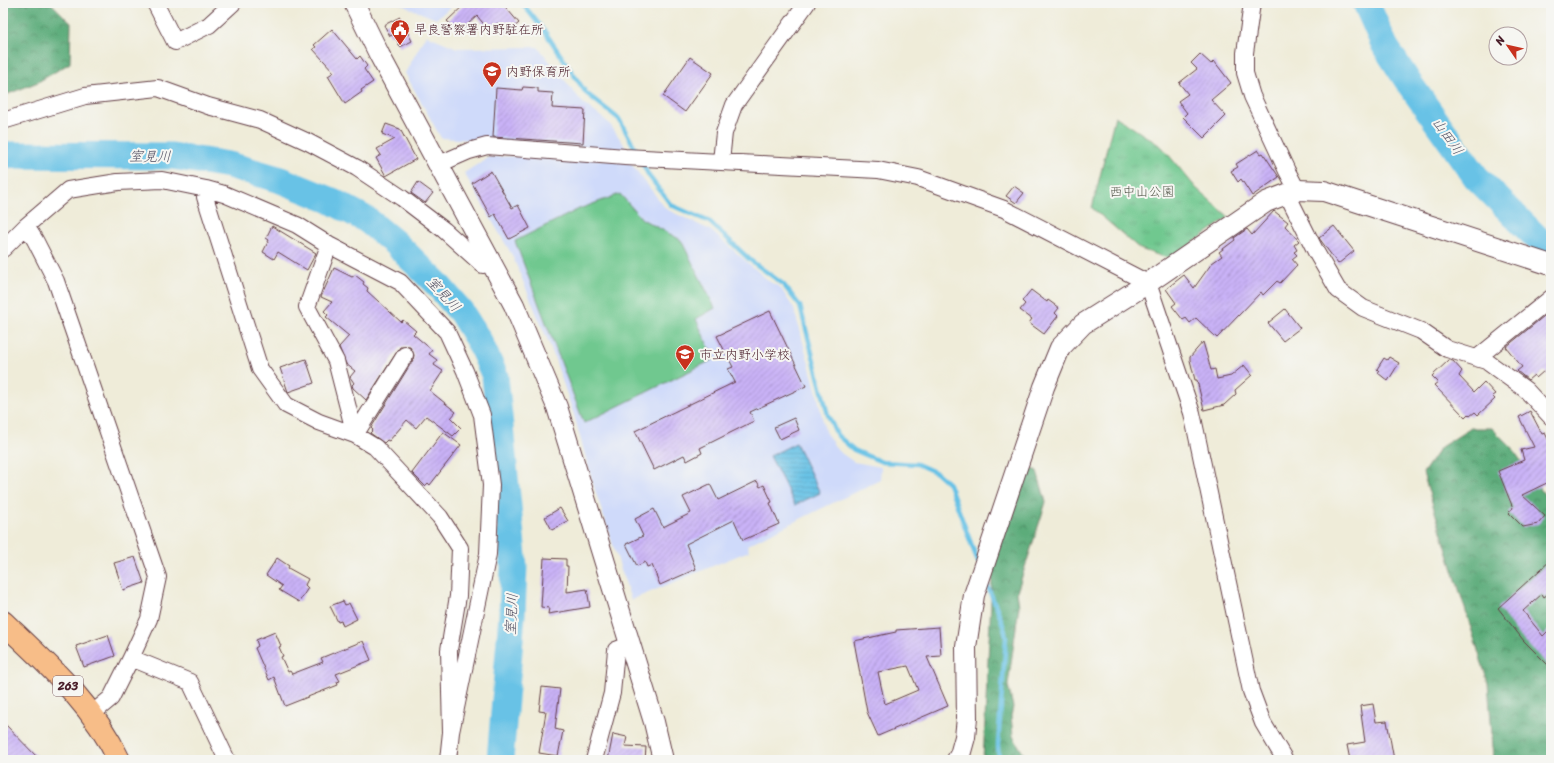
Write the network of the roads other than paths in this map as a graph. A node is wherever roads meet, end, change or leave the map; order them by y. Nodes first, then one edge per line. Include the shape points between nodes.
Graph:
1 (155, 3) edge
2 (233, 3) edge
3 (354, 3) edge
4 (807, 3) edge
5 (1252, 3) edge
6 (3, 120) edge
7 (721, 161) junction
8 (437, 165) junction
9 (206, 189) junction
10 (1292, 192) junction
11 (26, 226) junction
12 (329, 245) junction
13 (3, 249) edge
14 (492, 263) junction
15 (1551, 265) edge
16 (1148, 284) junction
17 (1551, 298) edge
18 (405, 355) dead end
19 (1477, 358) junction
20 (1551, 417) edge
21 (355, 435) junction
22 (3, 622) edge
23 (629, 645) junction
24 (131, 658) junction
25 (92, 713) junction
26 (451, 732) junction
27 (119, 760) edge
28 (227, 760) edge
29 (448, 760) edge
30 (594, 760) edge
31 (663, 760) edge
32 (957, 760) edge
33 (1285, 760) edge

1 - 2 street via 175,42 209,25
3 - 8 street
4 - 7 street via 734,105 724,133
5 - 10 street via 1245,73 1252,96 1287,171
6 - 14 street via 85,96 158,88 208,106 260,120 308,142 356,168 402,198 444,230 483,265
7 - 8 street via 625,157 488,146
7 - 16 street via 878,170 918,178 1004,209
8 - 14 street
9 - 11 street via 162,180 118,182 68,190
9 - 12 street via 297,225
9 - 21 street via 205,197 260,369 286,405 319,422
10 - 15 street via 1324,191
10 - 16 street via 1266,202
10 - 19 street via 1316,252 1338,290 1363,308 1421,331 1447,349
11 - 13 street
11 - 24 street via 36,240 56,281 158,577 149,619
12 - 21 street via 307,307 336,361
12 - 26 street via 400,282 447,332 482,415 491,485 488,554
14 - 23 street via 514,305 557,407
16 - 32 street via 1083,324 1060,348 1044,387 974,595 966,647 965,738
16 - 33 street via 1192,413 1251,691 1263,723
17 - 19 street
18 - 21 street
19 - 20 street via 1486,361 1526,390
21 - 26 street via 375,447 440,517 460,548 458,596 449,650
22 - 25 highway, 263 via 54,671
23 - 30 street via 616,650 612,693
23 - 31 street via 654,722
24 - 25 street via 111,698
24 - 28 street via 190,682
25 - 27 highway, 263
26 - 29 street

